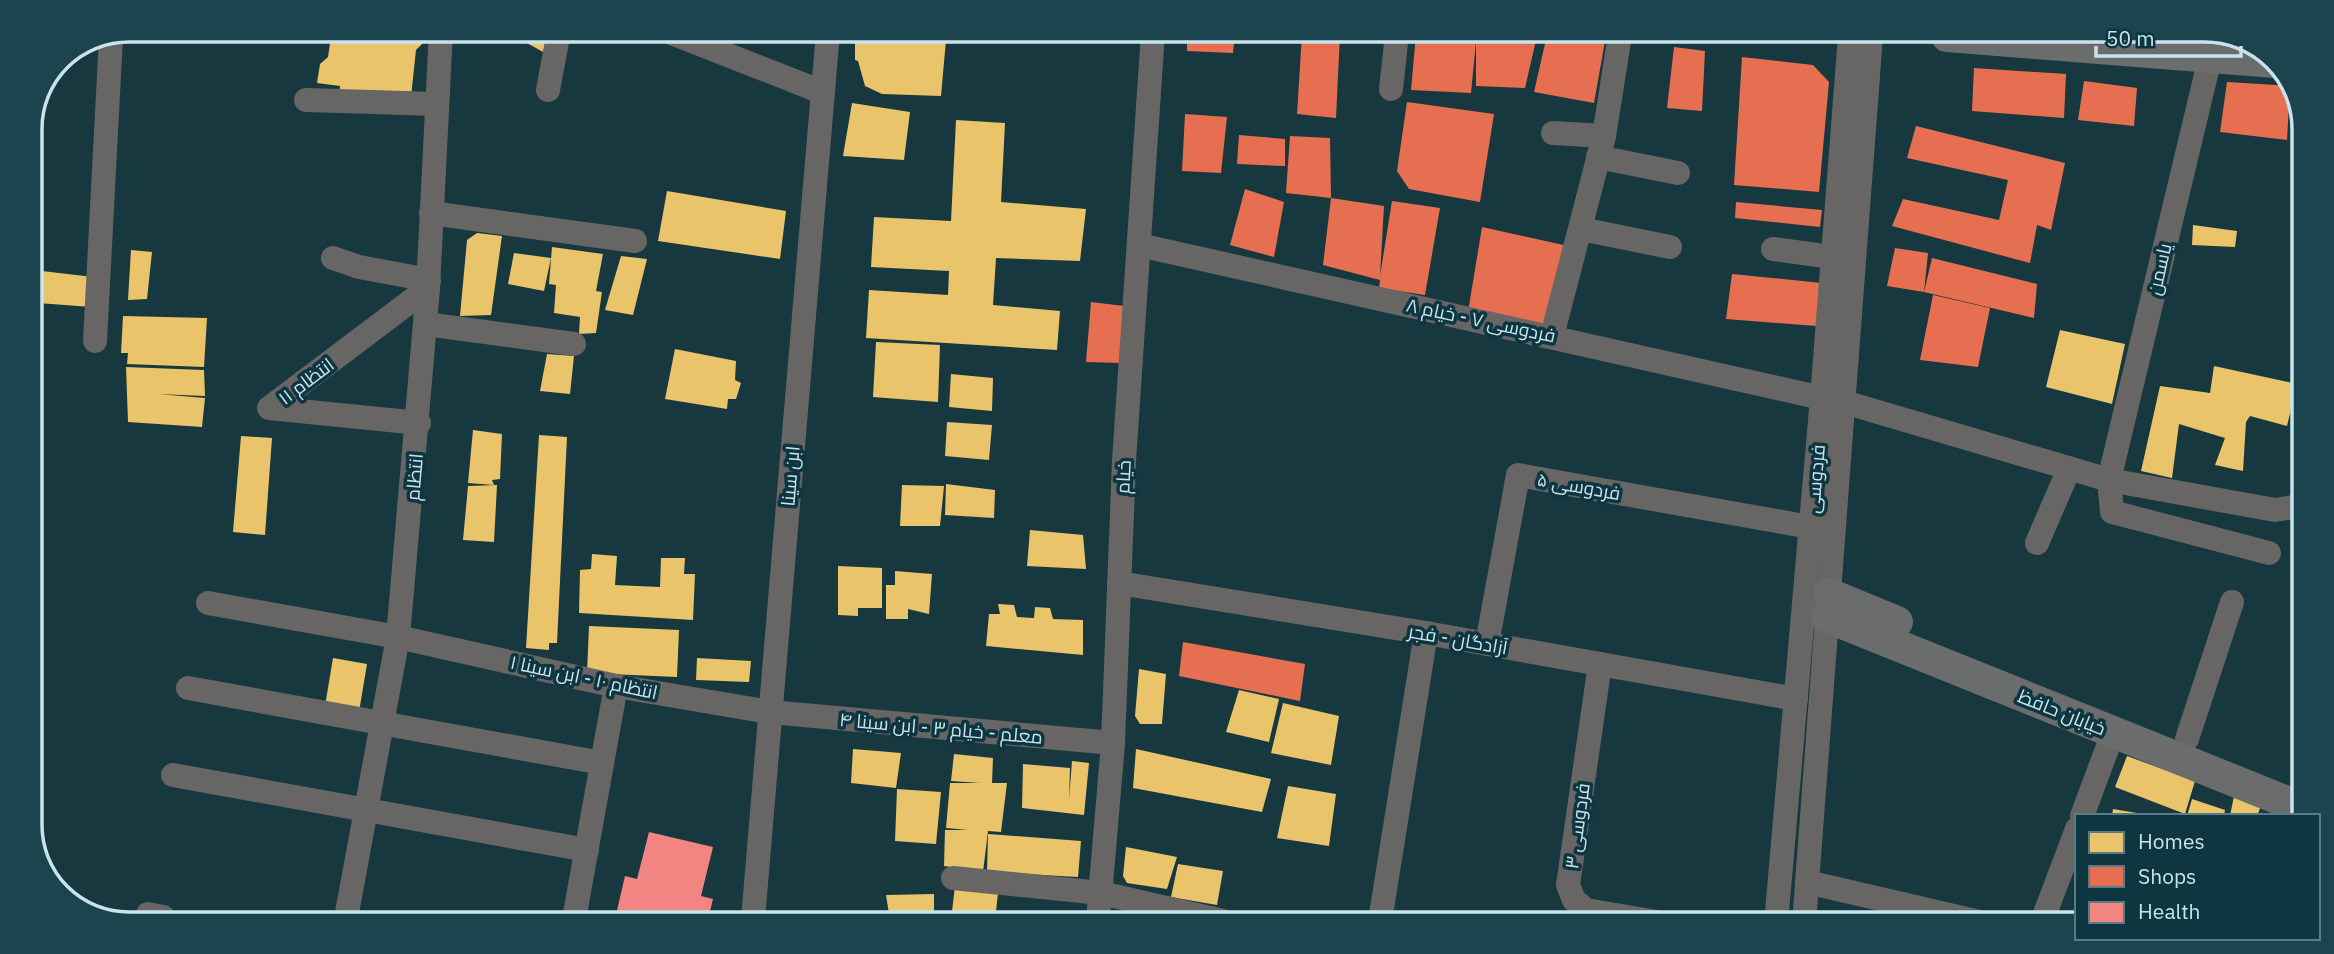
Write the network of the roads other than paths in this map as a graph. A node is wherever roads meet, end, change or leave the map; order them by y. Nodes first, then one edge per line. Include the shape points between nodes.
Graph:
1 (441, 42) edge
2 (557, 42) edge
3 (694, 42) edge
4 (827, 42) edge
5 (1152, 42) edge
6 (1396, 42) edge
7 (1619, 42) edge
8 (1850, 42) edge
9 (1870, 42) edge
10 (2045, 42) edge
11 (111, 45) edge
12 (2210, 58) junction
13 (2259, 61) edge
14 (1391, 89) dead end
15 (548, 90) dead end
16 (822, 92) junction
17 (306, 100) dead end
18 (437, 104) junction
19 (1553, 133) dead end
20 (1601, 146) junction
21 (1678, 173) dead end
22 (432, 213) junction
23 (1581, 229) junction
24 (635, 241) dead end
25 (1139, 245) junction
26 (1670, 247) dead end
27 (1773, 249) dead end
28 (1832, 257) junction
29 (333, 258) dead end
30 (429, 284) junction
31 (426, 324) junction
32 (1552, 336) junction
33 (95, 341) dead end
34 (574, 344) dead end
35 (1833, 400) junction
36 (419, 423) junction
37 (2069, 469) junction
38 (2109, 480) junction
39 (2292, 507) edge
40 (1810, 527) junction
41 (2038, 543) dead end
42 (2269, 553) dead end
43 (1119, 583) junction
44 (2232, 602) dead end
45 (208, 603) dead end
46 (1828, 605) junction
47 (1426, 633) junction
48 (398, 638) junction
49 (1487, 644) junction
50 (1600, 664) junction
51 (616, 686) junction
52 (188, 688) dead end
53 (1796, 699) junction
54 (770, 712) junction
55 (382, 723) junction
56 (2113, 733) junction
57 (2187, 739) junction
58 (1113, 743) junction
59 (602, 763) junction
60 (173, 775) dead end
61 (2292, 780) edge
62 (2292, 804) edge
63 (366, 811) junction
64 (2083, 814) edge
65 (2075, 834) edge
66 (587, 850) junction
67 (953, 878) dead end
68 (1807, 882) junction
69 (1101, 892) junction
70 (347, 912) edge
71 (575, 912) edge
72 (754, 912) edge
73 (1099, 912) edge
74 (1185, 912) edge
75 (1381, 912) edge
76 (1598, 912) edge
77 (1777, 912) edge
78 (1805, 912) edge
79 (1937, 912) edge
80 (2046, 912) edge

1 - 18 street, انتظام
2 - 15 street
3 - 16 street
4 - 16 street, ابن سینا
5 - 25 street, خیام
6 - 14 street
7 - 20 street
8 - 28 street, فردوسی
9 - 35 street, فردوسی
10 - 12 main road
11 - 33 street
12 - 13 main road
12 - 38 street, یاسمن
16 - 54 street, ابن سینا
17 - 18 street
18 - 22 street, انتظام
19 - 20 street
20 - 21 street
20 - 23 street
22 - 24 street
22 - 30 street, انتظام
23 - 26 street
23 - 32 street
25 - 32 street, فردوسی ۷ - خیام ۸
25 - 43 street, خیام
27 - 28 street
28 - 35 street, فردوسی
29 - 30 street
30 - 31 street, انتظام
30 - 36 street, انتظام ۱۱ via 269,408
31 - 34 street
31 - 36 street, انتظام
32 - 35 street, فردوسی ۷ - خیام ۸
35 - 37 street, فردوسی ۷ - خیام ۸
35 - 40 street, فردوسی
35 - 46 street, فردوسی
36 - 48 street, انتظام
37 - 38 street, فردوسی ۷ - خیام ۸
37 - 41 street
38 - 39 street, فردوسی ۷ - خیام ۸ via 2276,510
38 - 42 street via 2112,512
40 - 49 street, فردوسی ۵ via 1518,475
40 - 53 street, فردوسی
43 - 47 street, آزادگان - فجر
43 - 58 street, خیام
44 - 57 street
45 - 48 street, انتظام ۱۰ - ابن سینا ۱
46 - 56 main road, خیابان حافظ
46 - 57 main road, خیابان حافظ
46 - 68 street, فردوسی
47 - 49 street, آزادگان - فجر
47 - 75 street
48 - 51 street, انتظام ۱۰ - ابن سینا ۱
48 - 55 street, انتظام
49 - 50 street, آزادگان - فجر
50 - 53 street, آزادگان - فجر
50 - 76 street, فردوسی ۳ via 1568,885 1574,900 1586,910
51 - 54 street, انتظام ۱۰ - ابن سینا ۱
51 - 59 street
52 - 55 street
53 - 77 street, فردوسی
54 - 58 street, معلم - خیام ۳ - ابن سینا ۴
54 - 72 street, ابن سینا
55 - 59 street
55 - 63 street, انتظام
56 - 62 main road, خیابان حافظ
56 - 64 street
57 - 61 main road, خیابان حافظ
58 - 69 street, خیام
59 - 66 street
60 - 63 street
63 - 66 street
63 - 70 street, انتظام
65 - 80 street
66 - 71 street
67 - 69 street
68 - 78 street, فردوسی
68 - 79 street
69 - 73 street, خیام
69 - 74 street

